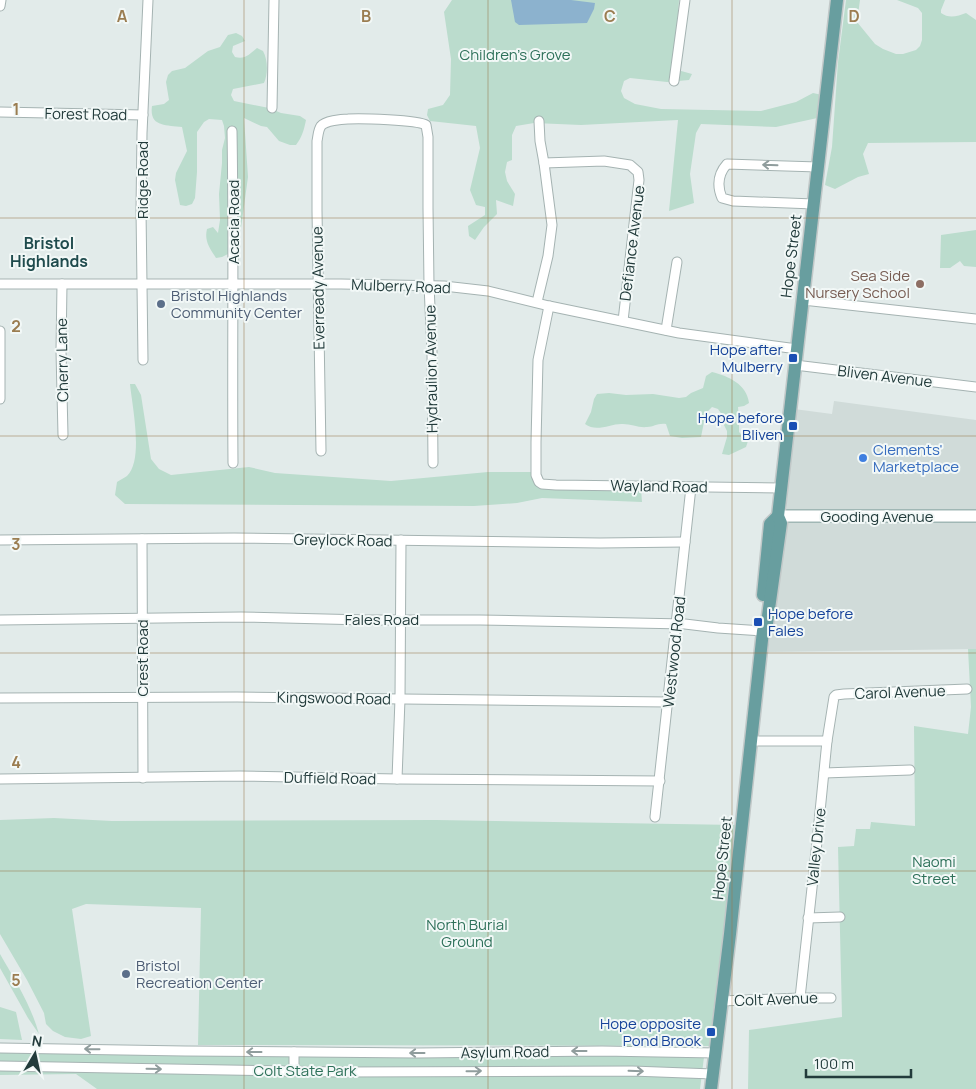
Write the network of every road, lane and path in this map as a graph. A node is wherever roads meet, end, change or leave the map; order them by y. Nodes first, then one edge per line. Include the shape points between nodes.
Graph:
1 (1, 0) edge
2 (148, 0) edge
3 (274, 0) edge
4 (685, 0) edge
5 (837, 0) edge
6 (0, 6) edge
7 (674, 81) dead end
8 (272, 108) dead end
9 (0, 112) edge
10 (143, 115) junction
11 (539, 122) dead end
12 (322, 125) joint
13 (232, 131) dead end
14 (544, 163) junction
15 (818, 167) junction
16 (814, 204) junction
17 (677, 262) dead end
18 (0, 284) edge
19 (62, 284) junction
20 (142, 284) junction
21 (232, 284) junction
22 (319, 284) junction
23 (429, 286) junction
24 (803, 300) junction
25 (537, 302) junction
26 (549, 306) junction
27 (976, 319) edge
28 (623, 322) junction
29 (666, 330) junction
30 (0, 331) edge
31 (797, 349) junction
32 (143, 360) dead end
33 (795, 365) junction
34 (976, 387) edge
35 (0, 399) edge
36 (63, 435) dead end
37 (321, 451) dead end
38 (233, 462) dead end
39 (433, 463) dead end
40 (691, 487) junction
41 (781, 488) junction
42 (778, 516) junction
43 (976, 516) edge
44 (142, 539) junction
45 (0, 540) edge
46 (401, 540) junction
47 (685, 542) junction
48 (142, 618) junction
49 (401, 619) junction
50 (0, 620) edge
51 (676, 624) junction
52 (763, 631) junction
53 (968, 689) dead end
54 (834, 697) joint
55 (0, 698) edge
56 (142, 698) junction
57 (400, 699) junction
58 (668, 702) junction
59 (751, 741) junction
60 (827, 741) junction
61 (910, 770) dead end
62 (824, 773) junction
63 (144, 778) junction
64 (0, 779) edge
65 (397, 780) junction
66 (660, 781) junction
67 (655, 817) dead end
68 (840, 917) dead end
69 (808, 918) junction
70 (800, 998) junction
71 (831, 998) dead end
72 (721, 1001) junction
73 (0, 1048) edge
74 (294, 1052) junction
75 (716, 1053) junction
76 (0, 1066) edge
77 (294, 1071) junction
78 (713, 1074) junction
79 (711, 1089) edge

1 - 6 street
2 - 10 street, Ridge Road
3 - 8 street
4 - 7 street
5 - 15 main road, Hope Street
9 - 10 street, Forest Road
10 - 20 street, Ridge Road
11 - 14 street
12 - 22 street, Everready Avenue via 317,141
12 - 23 street, Hydraulion Avenue via 348,118 426,124
13 - 21 street, Acacia Road
14 - 25 street via 552,232
14 - 28 street, Defiance Avenue via 604,161 630,166 638,172
15 - 16 main road, Hope Street
15 -> 16 street via 727,164 719,184 722,198 733,201
16 - 24 main road, Hope Street
17 - 29 street
18 - 19 street, Mulberry Road
19 - 20 street, Mulberry Road
19 - 36 street, Cherry Lane
20 - 21 street, Mulberry Road
20 - 32 street, Ridge Road
21 - 22 street, Mulberry Road
21 - 38 street, Acacia Road
22 - 23 street, Mulberry Road
22 - 37 street, Everready Avenue
23 - 25 street, Mulberry Road via 473,289
23 - 39 street, Hydraulion Avenue
24 - 27 street
24 - 31 main road, Hope Street
25 - 26 street, Mulberry Road
26 - 28 street, Mulberry Road
26 - 40 street, Wayland Road via 538,360 538,480 542,484 556,485
28 - 29 street, Mulberry Road
29 - 31 street, Mulberry Road
30 - 35 street
31 - 33 main road, Hope Street
33 - 34 street, Bliven Avenue
33 - 41 main road, Hope Street
40 - 41 street, Wayland Road
40 - 47 street, Westwood Road
41 - 42 main road, Hope Street
42 - 43 main road, Gooding Avenue
42 - 52 main road, Hope Street via 770,524 760,623
44 - 45 street, Greylock Road
44 - 46 street, Greylock Road
44 - 48 street, Crest Road
46 - 47 street, Greylock Road
46 - 49 street
47 - 51 street, Westwood Road
48 - 49 street, Fales Road
48 - 50 street, Fales Road
48 - 56 street, Crest Road
49 - 51 street, Fales Road
49 - 57 street
51 - 52 street, Fales Road
51 - 58 street, Westwood Road
52 - 59 main road, Hope Street
53 - 54 street, Carol Avenue
54 - 60 street, Valley Drive
55 - 56 street, Kingswood Road
56 - 57 street, Kingswood Road
56 - 63 street, Crest Road
57 - 58 street, Kingswood Road
57 - 65 street
58 - 66 street, Westwood Road
59 - 60 street
59 - 72 main road, Hope Street
60 - 62 street, Valley Drive
61 - 62 street
62 - 69 street, Valley Drive
63 - 64 street, Duffield Road
63 - 65 street, Duffield Road via 240,776
65 - 66 street, Duffield Road
66 - 67 street, Westwood Road
68 - 69 street
69 - 70 street, Valley Drive
70 - 71 street, Colt Avenue
70 - 72 street, Colt Avenue
72 - 75 main road, Hope Street
74 -> 73 street, Asylum Road
75 -> 74 street, Asylum Road
74 - 77 street
75 - 78 main road, Hope Street
76 -> 77 street, Asylum Road
77 -> 78 street, Asylum Road
78 - 79 main road, Hope Street

